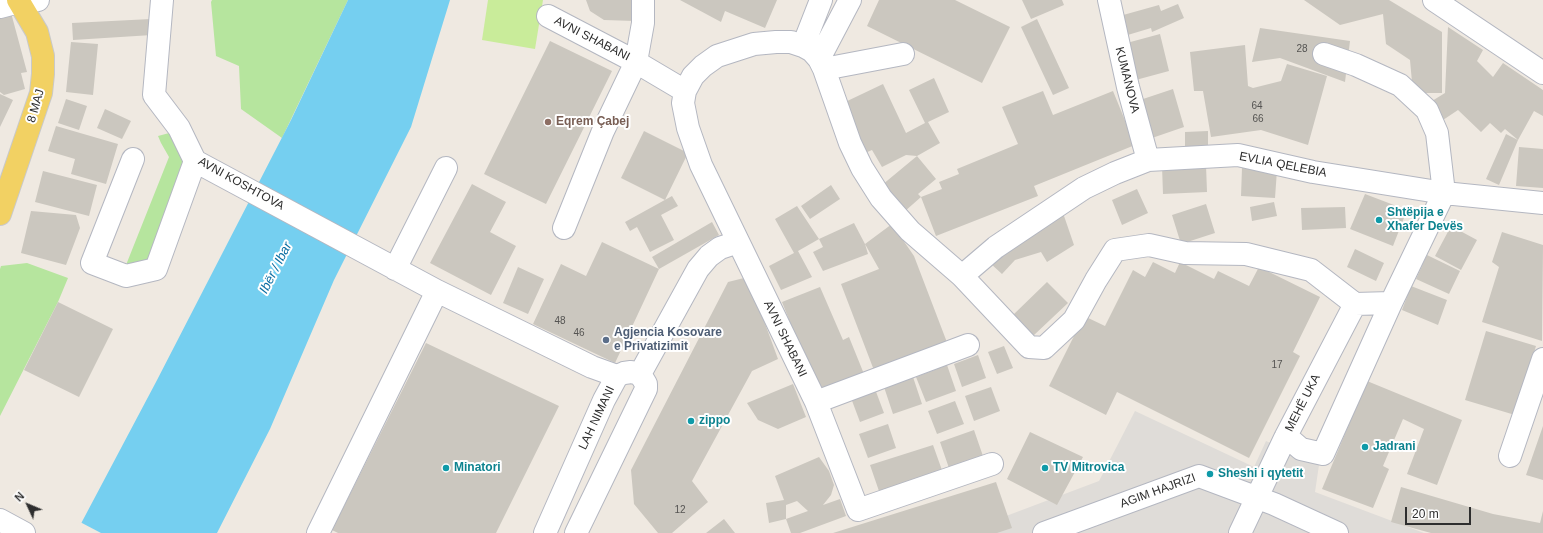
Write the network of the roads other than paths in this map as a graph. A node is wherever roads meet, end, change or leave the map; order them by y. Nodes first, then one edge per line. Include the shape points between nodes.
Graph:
1 (162, 0) edge
2 (643, 0) edge
3 (821, 0) edge
4 (850, 0) edge
5 (1109, 0) edge
6 (1434, 0) edge
7 (19, 2) edge
8 (548, 16) dead end
9 (903, 54) dead end
10 (1324, 54) dead end
11 (815, 58) junction
12 (636, 62) junction
13 (1543, 73) edge
14 (685, 91) junction
15 (132, 159) dead end
16 (1148, 160) junction
17 (195, 161) junction
18 (446, 168) dead end
19 (1444, 193) junction
20 (1543, 203) edge
21 (0, 214) edge
22 (564, 228) dead end
23 (738, 242) junction
24 (395, 269) junction
25 (962, 276) junction
26 (437, 291) junction
27 (1391, 303) junction
28 (1355, 304) junction
29 (968, 345) dead end
30 (1543, 359) edge
31 (640, 374) junction
32 (617, 376) junction
33 (816, 402) junction
34 (1286, 436) junction
35 (1510, 456) dead end
36 (992, 464) dead end
37 (1258, 498) junction
38 (0, 520) edge
39 (24, 533) edge
40 (318, 533) edge
41 (545, 533) edge
42 (576, 533) edge
43 (1044, 533) edge
44 (1240, 533) edge
45 (1337, 533) edge

1 - 17 street, AVNI KOSHTOVA via 154,95 179,128
2 - 12 street, AVNI SHABANI via 643,23
3 - 11 street
4 - 11 street
5 - 16 street, KUMANOVA via 1128,87
6 - 13 street
7 - 21 main road, 8 MAJ via 37,32 43,56 43,74 41,93
8 - 12 street, AVNI SHABANI
9 - 11 street
10 - 19 street via 1400,85 1427,110 1437,133
11 - 14 street via 791,42 754,44 717,56 703,66
11 - 25 street via 850,143 881,198 910,231
12 - 14 street, AVNI SHABANI
12 - 22 street, AVNI SHABANI via 603,132
14 - 23 street, AVNI SHABANI via 683,103 688,128 701,165
15 - 17 street via 92,263 126,276 156,268
16 - 19 street, EVLIA QELEBIA via 1238,155 1313,172
16 - 25 street, EVLIA QELEBIA via 1084,188 996,247
17 - 24 street, AVNI KOSHTOVA
18 - 24 street
19 - 20 street, EVLIA QELEBIA
19 - 27 street, MEHË UKA
23 - 31 street via 720,248 698,269
23 - 33 street, AVNI SHABANI
24 - 26 street, AVNI KOSHTOVA
25 - 28 street via 1029,348 1044,348 1074,320 1114,250 1149,245 1185,253 1246,254 1311,270
26 - 32 street, AVNI KOSHTOVA via 592,367
26 - 40 street
27 - 28 street
27 - 34 street, MEHË UKA via 1323,454 1302,448
28 - 34 street, MEHË UKA
29 - 33 street
30 - 35 street
31 - 32 street, LAH NIMANI via 631,372
31 - 42 street via 646,389
32 - 41 street, LAH NIMANI
33 - 36 street, AVNI SHABANI via 858,510
34 - 37 street
37 - 43 street, AGIM HAJRIZI via 1200,476
37 - 44 street
37 - 45 street, AGIM HAJRIZI
38 - 39 street

